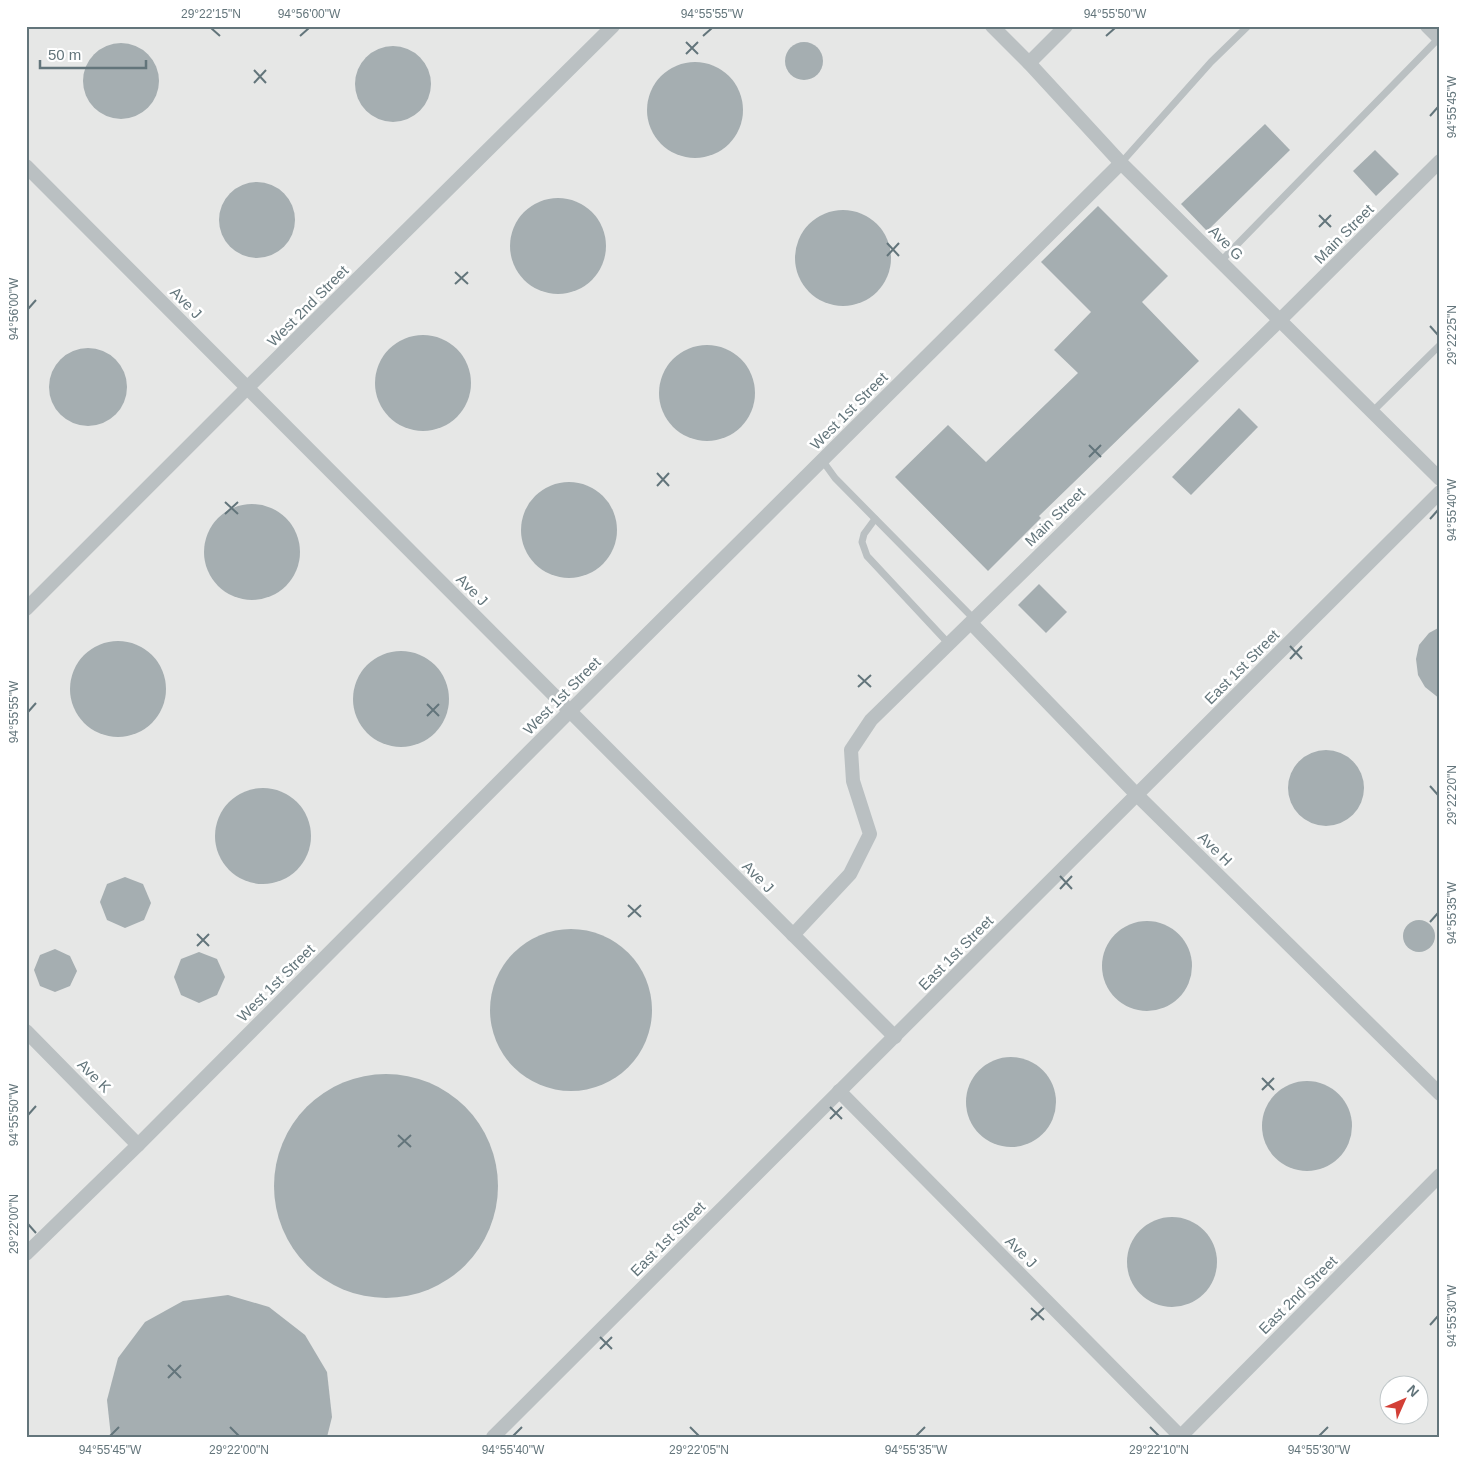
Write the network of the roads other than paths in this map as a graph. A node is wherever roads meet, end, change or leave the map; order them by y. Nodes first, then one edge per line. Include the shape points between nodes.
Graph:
1 (613, 26) edge
2 (992, 26) edge
3 (1066, 26) edge
4 (1248, 26) edge
5 (1427, 26) edge
6 (1439, 39) edge
7 (1029, 63) junction
8 (1440, 161) edge
9 (1122, 163) junction
10 (26, 166) edge
11 (1221, 261) junction
12 (1280, 320) junction
13 (1440, 344) edge
14 (247, 388) junction
15 (1372, 412) junction
16 (822, 460) junction
17 (1440, 480) edge
18 (1440, 492) edge
19 (875, 519) junction
20 (26, 609) edge
21 (972, 621) junction
22 (949, 644) junction
23 (570, 711) junction
24 (1138, 796) junction
25 (793, 935) junction
26 (26, 1031) edge
27 (894, 1037) junction
28 (839, 1091) junction
29 (1440, 1094) edge
30 (138, 1144) junction
31 (1440, 1175) edge
32 (26, 1254) edge
33 (493, 1437) edge
34 (1180, 1437) edge

1 - 14 street, West 2nd Street
2 - 7 street, Ave G
3 - 7 street
4 - 9 lane via 1211,62
5 - 6 street
6 - 11 lane
7 - 9 street, Ave G
8 - 12 street, Main Street
9 - 11 street, Ave G
9 - 16 street, West 1st Street
10 - 14 street, Ave J
11 - 12 street, Ave G
12 - 15 street, Ave G
12 - 21 street, Main Street
13 - 15 lane
14 - 20 street, West 2nd Street
14 - 23 street, Ave J
15 - 17 street, Ave G
16 - 19 lane
16 - 23 street, West 1st Street
18 - 24 street, East 1st Street
19 - 21 lane
19 - 22 lane via 862,542 867,556
21 - 22 street, Main Street
21 - 24 street, Ave H
22 - 25 street, Main Street via 870,720 851,750 853,781 870,834 850,874
23 - 25 street, Ave J
23 - 30 street, West 1st Street
24 - 27 street, East 1st Street
24 - 29 street, Ave H
25 - 27 street, Ave J
26 - 30 street, Ave K
27 - 28 street, East 1st Street
28 - 33 street, East 1st Street
28 - 34 street, Ave J
30 - 32 street, West 1st Street
31 - 34 street, East 2nd Street

